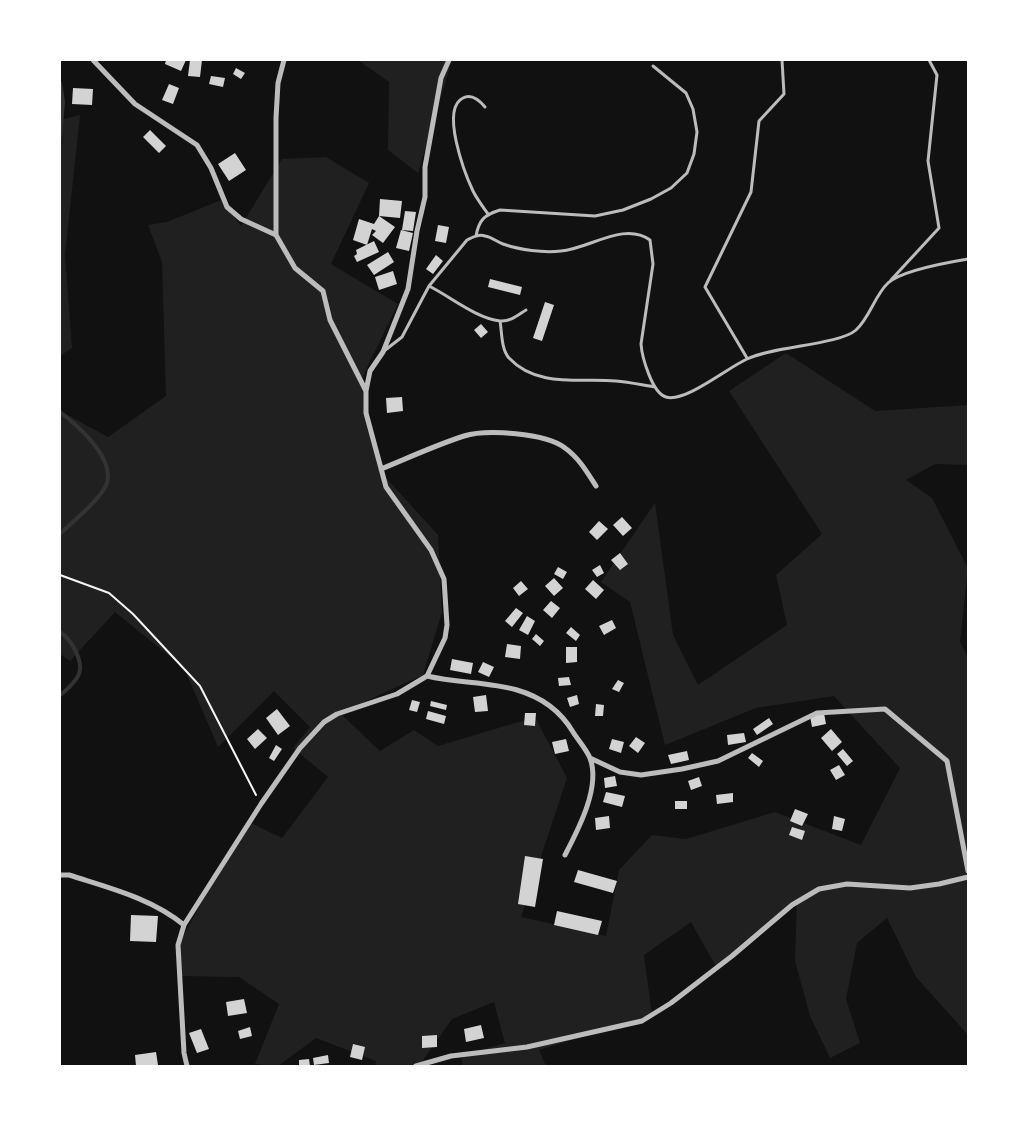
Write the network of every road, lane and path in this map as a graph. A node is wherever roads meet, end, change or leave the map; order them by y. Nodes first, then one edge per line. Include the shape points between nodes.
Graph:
1 (93, 60) edge
2 (284, 60) edge
3 (449, 60) edge
4 (782, 60) edge
5 (929, 60) edge
6 (652, 66) dead end
7 (486, 107) dead end
8 (488, 214) junction
9 (276, 235) junction
10 (476, 236) junction
11 (968, 259) edge
12 (889, 282) junction
13 (429, 286) junction
14 (526, 310) dead end
15 (500, 321) junction
16 (383, 352) junction
17 (747, 358) junction
18 (655, 386) junction
19 (366, 391) junction
20 (381, 469) junction
21 (596, 486) dead end
22 (60, 575) edge
23 (427, 676) junction
24 (590, 758) junction
25 (261, 804) junction
26 (565, 855) dead end
27 (968, 871) edge
28 (60, 875) edge
29 (968, 877) edge
30 (184, 925) junction
31 (184, 1053) junction
32 (183, 1066) edge
33 (187, 1066) edge
34 (416, 1066) edge

1 - 9 street via 135,104 197,145 211,168 227,207 241,219
2 - 9 street via 278,83 276,118
3 - 16 street via 441,78 425,167 426,197 408,289
4 - 17 lane via 784,94 759,121 751,192 706,287
5 - 12 lane via 937,75 928,161 938,228
6 - 8 lane via 686,93 697,132 687,173 671,188 623,210 595,216 500,210
7 - 8 lane via 478,99 463,97 456,103 453,113 456,146 473,192
8 - 10 lane via 479,222
9 - 19 street via 295,268 323,290 330,320
10 - 13 lane via 467,240
10 - 18 lane via 531,250 561,251 619,234 634,234 650,240 653,264 641,344 642,355
11 - 12 lane via 935,264
12 - 17 lane via 856,330 834,339
13 - 15 lane via 476,312
13 - 16 lane via 402,336
14 - 15 lane via 510,320
15 - 18 lane via 508,357 531,374 549,379
16 - 19 street via 370,371
17 - 18 lane via 682,397 667,398 659,394
19 - 20 street via 366,412
20 - 21 street via 465,436 492,433 546,440 564,446 583,464
20 - 23 street via 386,487 431,550 444,579 445,638
22 - 25 path via 109,593 200,686
23 - 24 street via 515,689 538,697 568,723
23 - 25 street via 397,694 337,714 324,722 300,748
24 - 26 street via 592,781 583,819
24 - 27 street via 620,772 641,775 682,769 718,761 817,713 885,710 947,761
25 - 30 street
28 - 30 street via 69,875 145,901 171,914
29 - 34 street via 910,888 847,884 819,889 792,905 725,962 642,1021 527,1047 451,1056
30 - 31 street via 178,945
31 - 32 street
31 - 33 street

